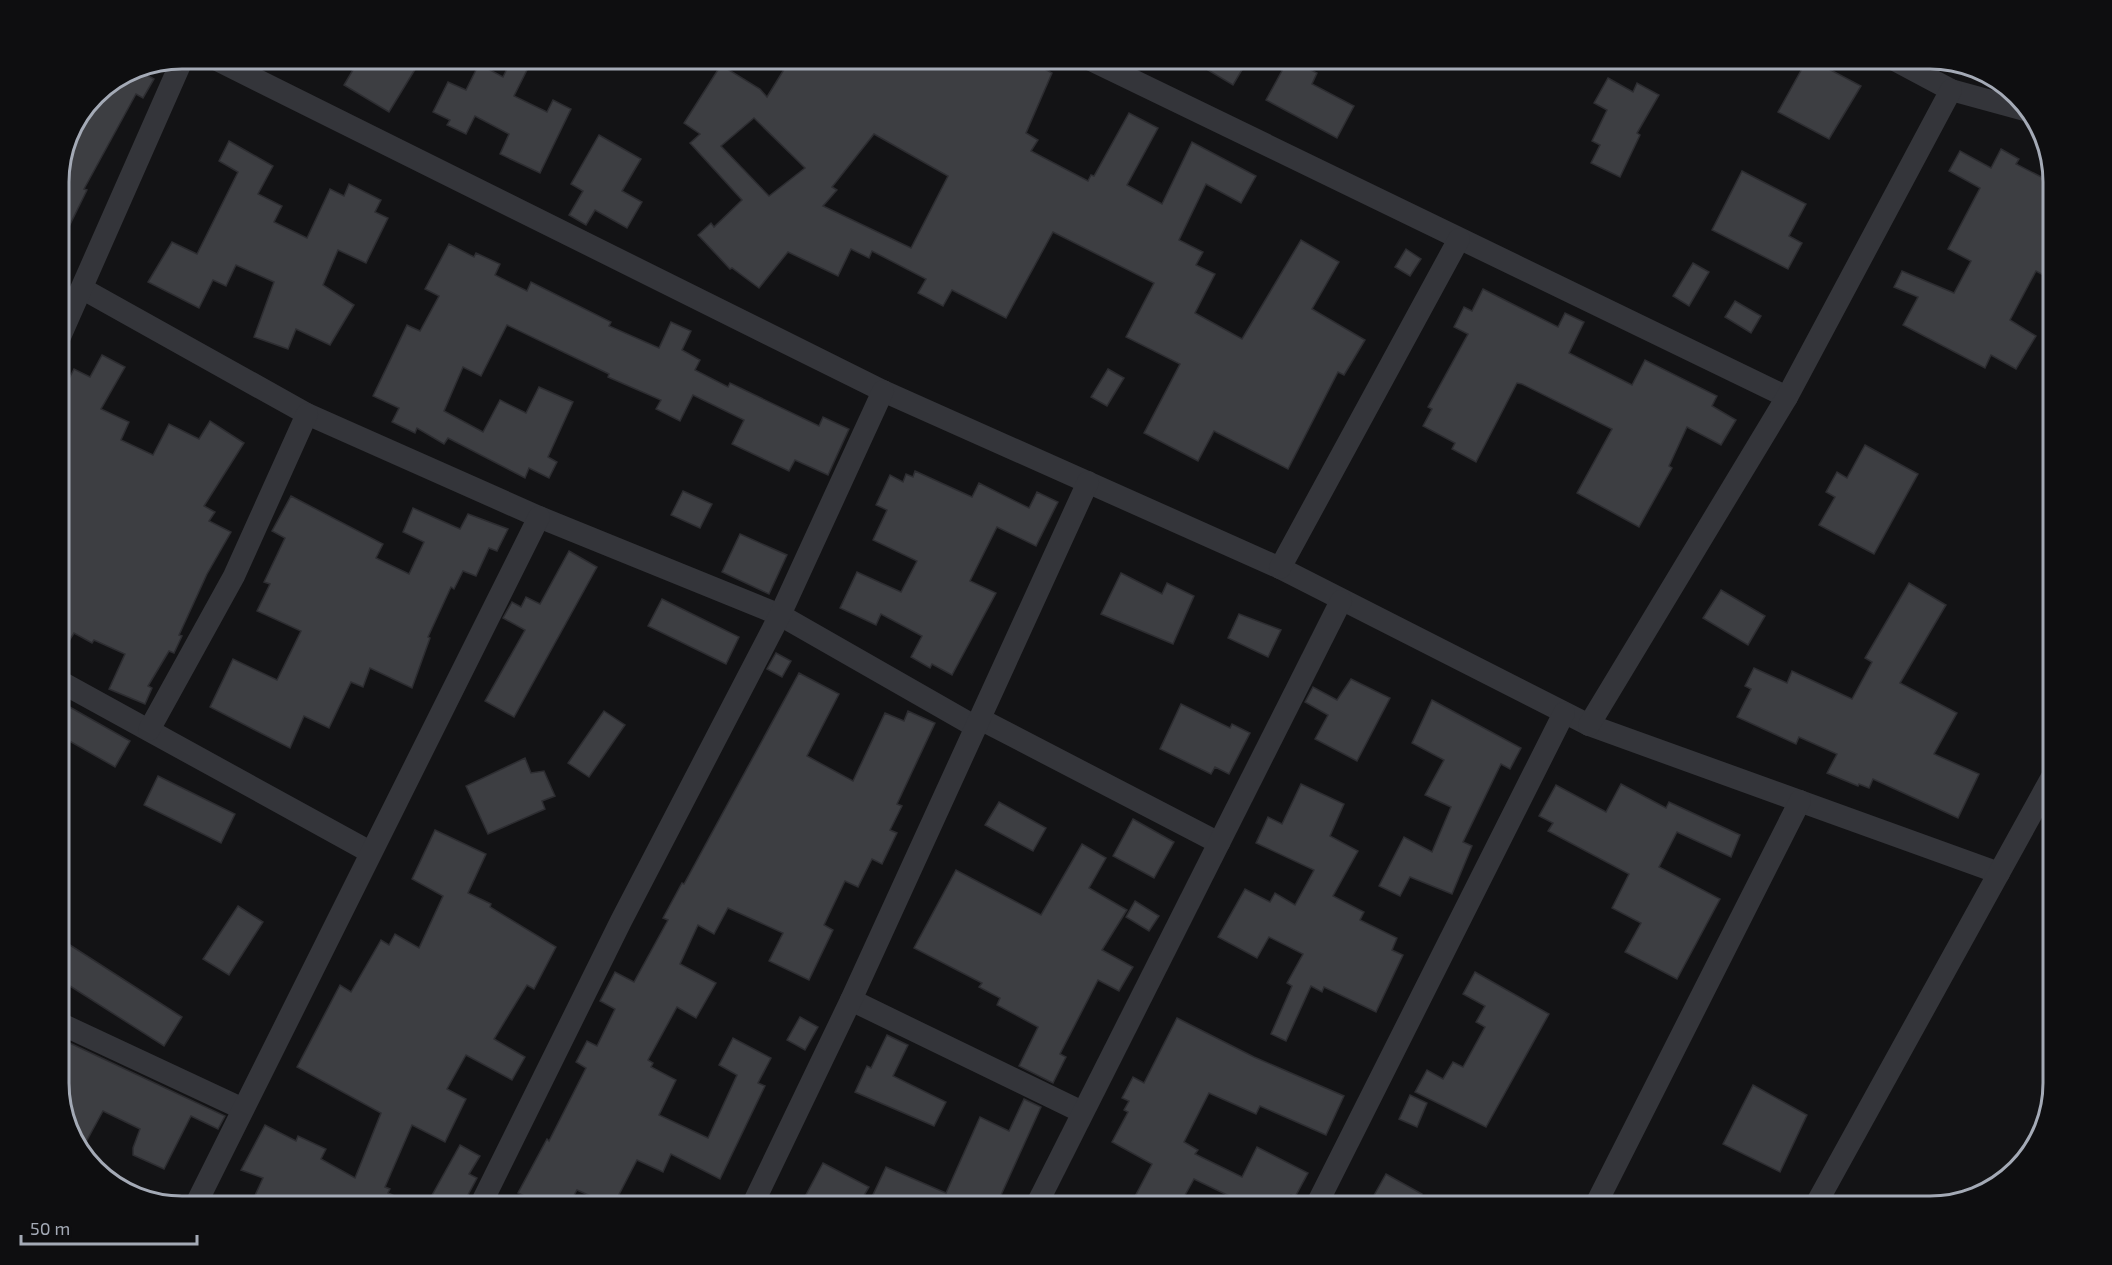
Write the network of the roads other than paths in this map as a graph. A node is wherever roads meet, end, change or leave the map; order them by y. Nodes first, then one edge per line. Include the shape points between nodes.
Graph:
1 (178, 69) edge
2 (235, 69) edge
3 (1110, 69) edge
4 (1912, 69) edge
5 (1952, 90) junction
6 (2015, 107) edge
7 (1460, 239) junction
8 (83, 289) junction
9 (69, 318) edge
10 (883, 392) junction
11 (1787, 397) junction
12 (307, 414) junction
13 (1088, 482) junction
14 (539, 517) junction
15 (1280, 568) junction
16 (1341, 601) junction
17 (780, 615) junction
18 (69, 686) edge
19 (1564, 713) junction
20 (978, 723) junction
21 (1589, 725) junction
22 (149, 730) junction
23 (2043, 793) edge
24 (1800, 801) junction
25 (1218, 843) junction
26 (370, 852) junction
27 (1999, 873) junction
28 (851, 1000) junction
29 (69, 1028) edge
30 (243, 1109) junction
31 (1082, 1112) junction
32 (200, 1196) edge
33 (485, 1196) edge
34 (757, 1196) edge
35 (1041, 1196) edge
36 (1322, 1196) edge
37 (1600, 1196) edge
38 (1821, 1196) edge

1 - 8 street
2 - 10 street
3 - 7 street
4 - 5 street
5 - 6 street
5 - 11 street
7 - 11 street
7 - 15 street
8 - 9 street
8 - 12 street
10 - 13 street
10 - 17 street
11 - 21 street
12 - 14 street
12 - 22 street via 234,576
13 - 15 street
13 - 20 street
14 - 17 street
14 - 26 street
15 - 16 street
16 - 19 street
16 - 25 street
17 - 20 street
17 - 33 street via 621,921
18 - 22 street
19 - 21 street
19 - 36 street
20 - 25 street
20 - 28 street
21 - 24 street
22 - 26 street
23 - 27 street
24 - 27 street
24 - 37 street
25 - 31 street
26 - 30 street
27 - 38 street
28 - 31 street
28 - 34 street
29 - 30 street
30 - 32 street
31 - 35 street

